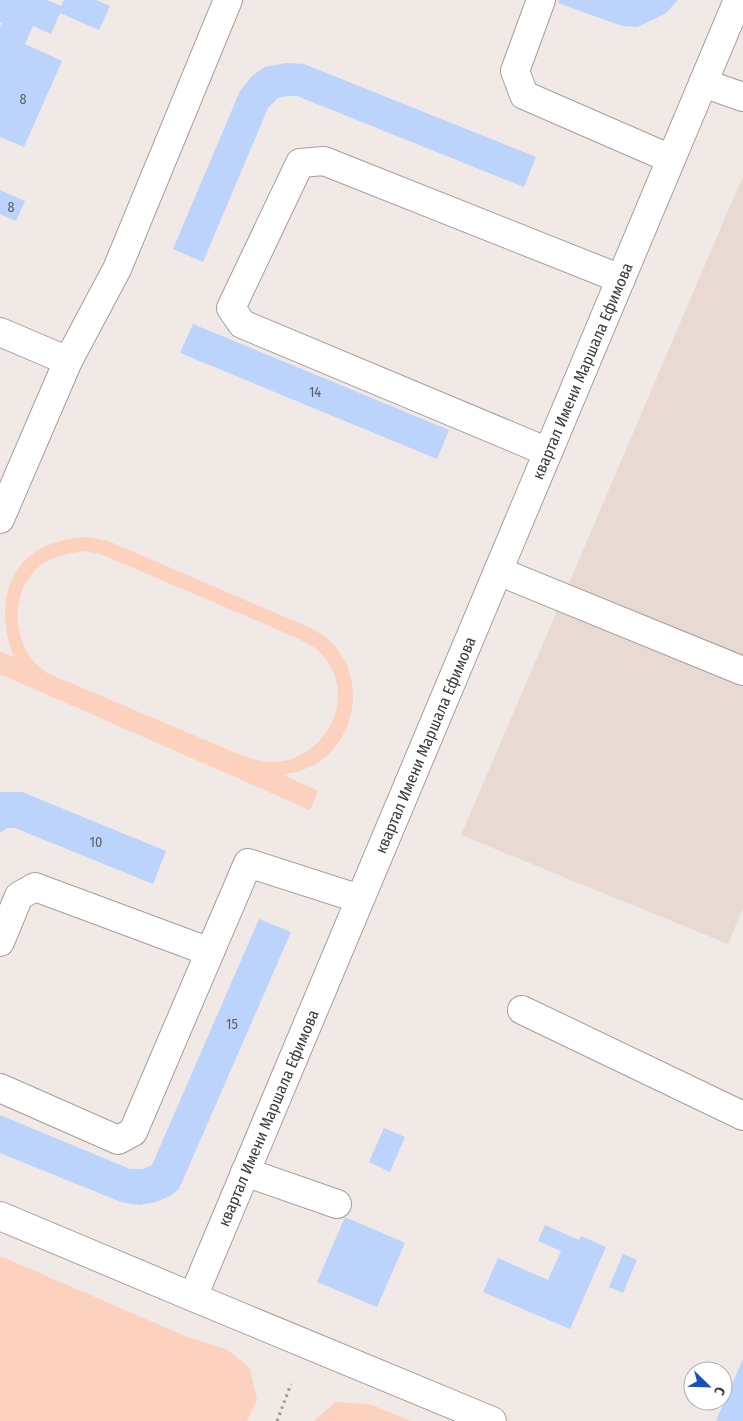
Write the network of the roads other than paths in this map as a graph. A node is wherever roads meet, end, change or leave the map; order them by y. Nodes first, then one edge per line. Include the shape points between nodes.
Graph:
1 (228, 0) edge
2 (541, 0) edge
3 (738, 0) edge
4 (703, 83) junction
5 (743, 97) edge
6 (671, 159) junction
7 (620, 279) junction
8 (0, 332) edge
9 (68, 361) junction
10 (548, 452) junction
11 (0, 519) edge
12 (498, 571) junction
13 (743, 671) edge
14 (360, 900) junction
15 (0, 942) edge
16 (210, 952) junction
17 (522, 1010) dead end
18 (0, 1088) edge
19 (743, 1116) edge
20 (245, 1172) junction
21 (338, 1204) dead end
22 (0, 1216) edge
23 (193, 1297) junction
24 (492, 1421) edge

1 - 9 street via 117,269
2 - 6 street via 514,71 524,95
3 - 4 street, квартал Имени Маршала Ефимова
4 - 5 street
4 - 6 street, квартал Имени Маршала Ефимова
6 - 7 street, квартал Имени Маршала Ефимова
7 - 10 street, квартал Имени Маршала Ефимова
7 - 10 street via 324,161 300,163 231,308 242,324
8 - 9 street
9 - 11 street
10 - 12 street, квартал Имени Маршала Ефимова
12 - 13 street
12 - 14 street, квартал Имени Маршала Ефимова
14 - 16 street via 248,863
14 - 20 street, квартал Имени Маршала Ефимова
15 - 16 street via 19,896 35,886
16 - 18 street via 134,1132 118,1140
17 - 19 street
20 - 21 street
20 - 23 street, квартал Имени Маршала Ефимова
22 - 23 street
23 - 24 street

